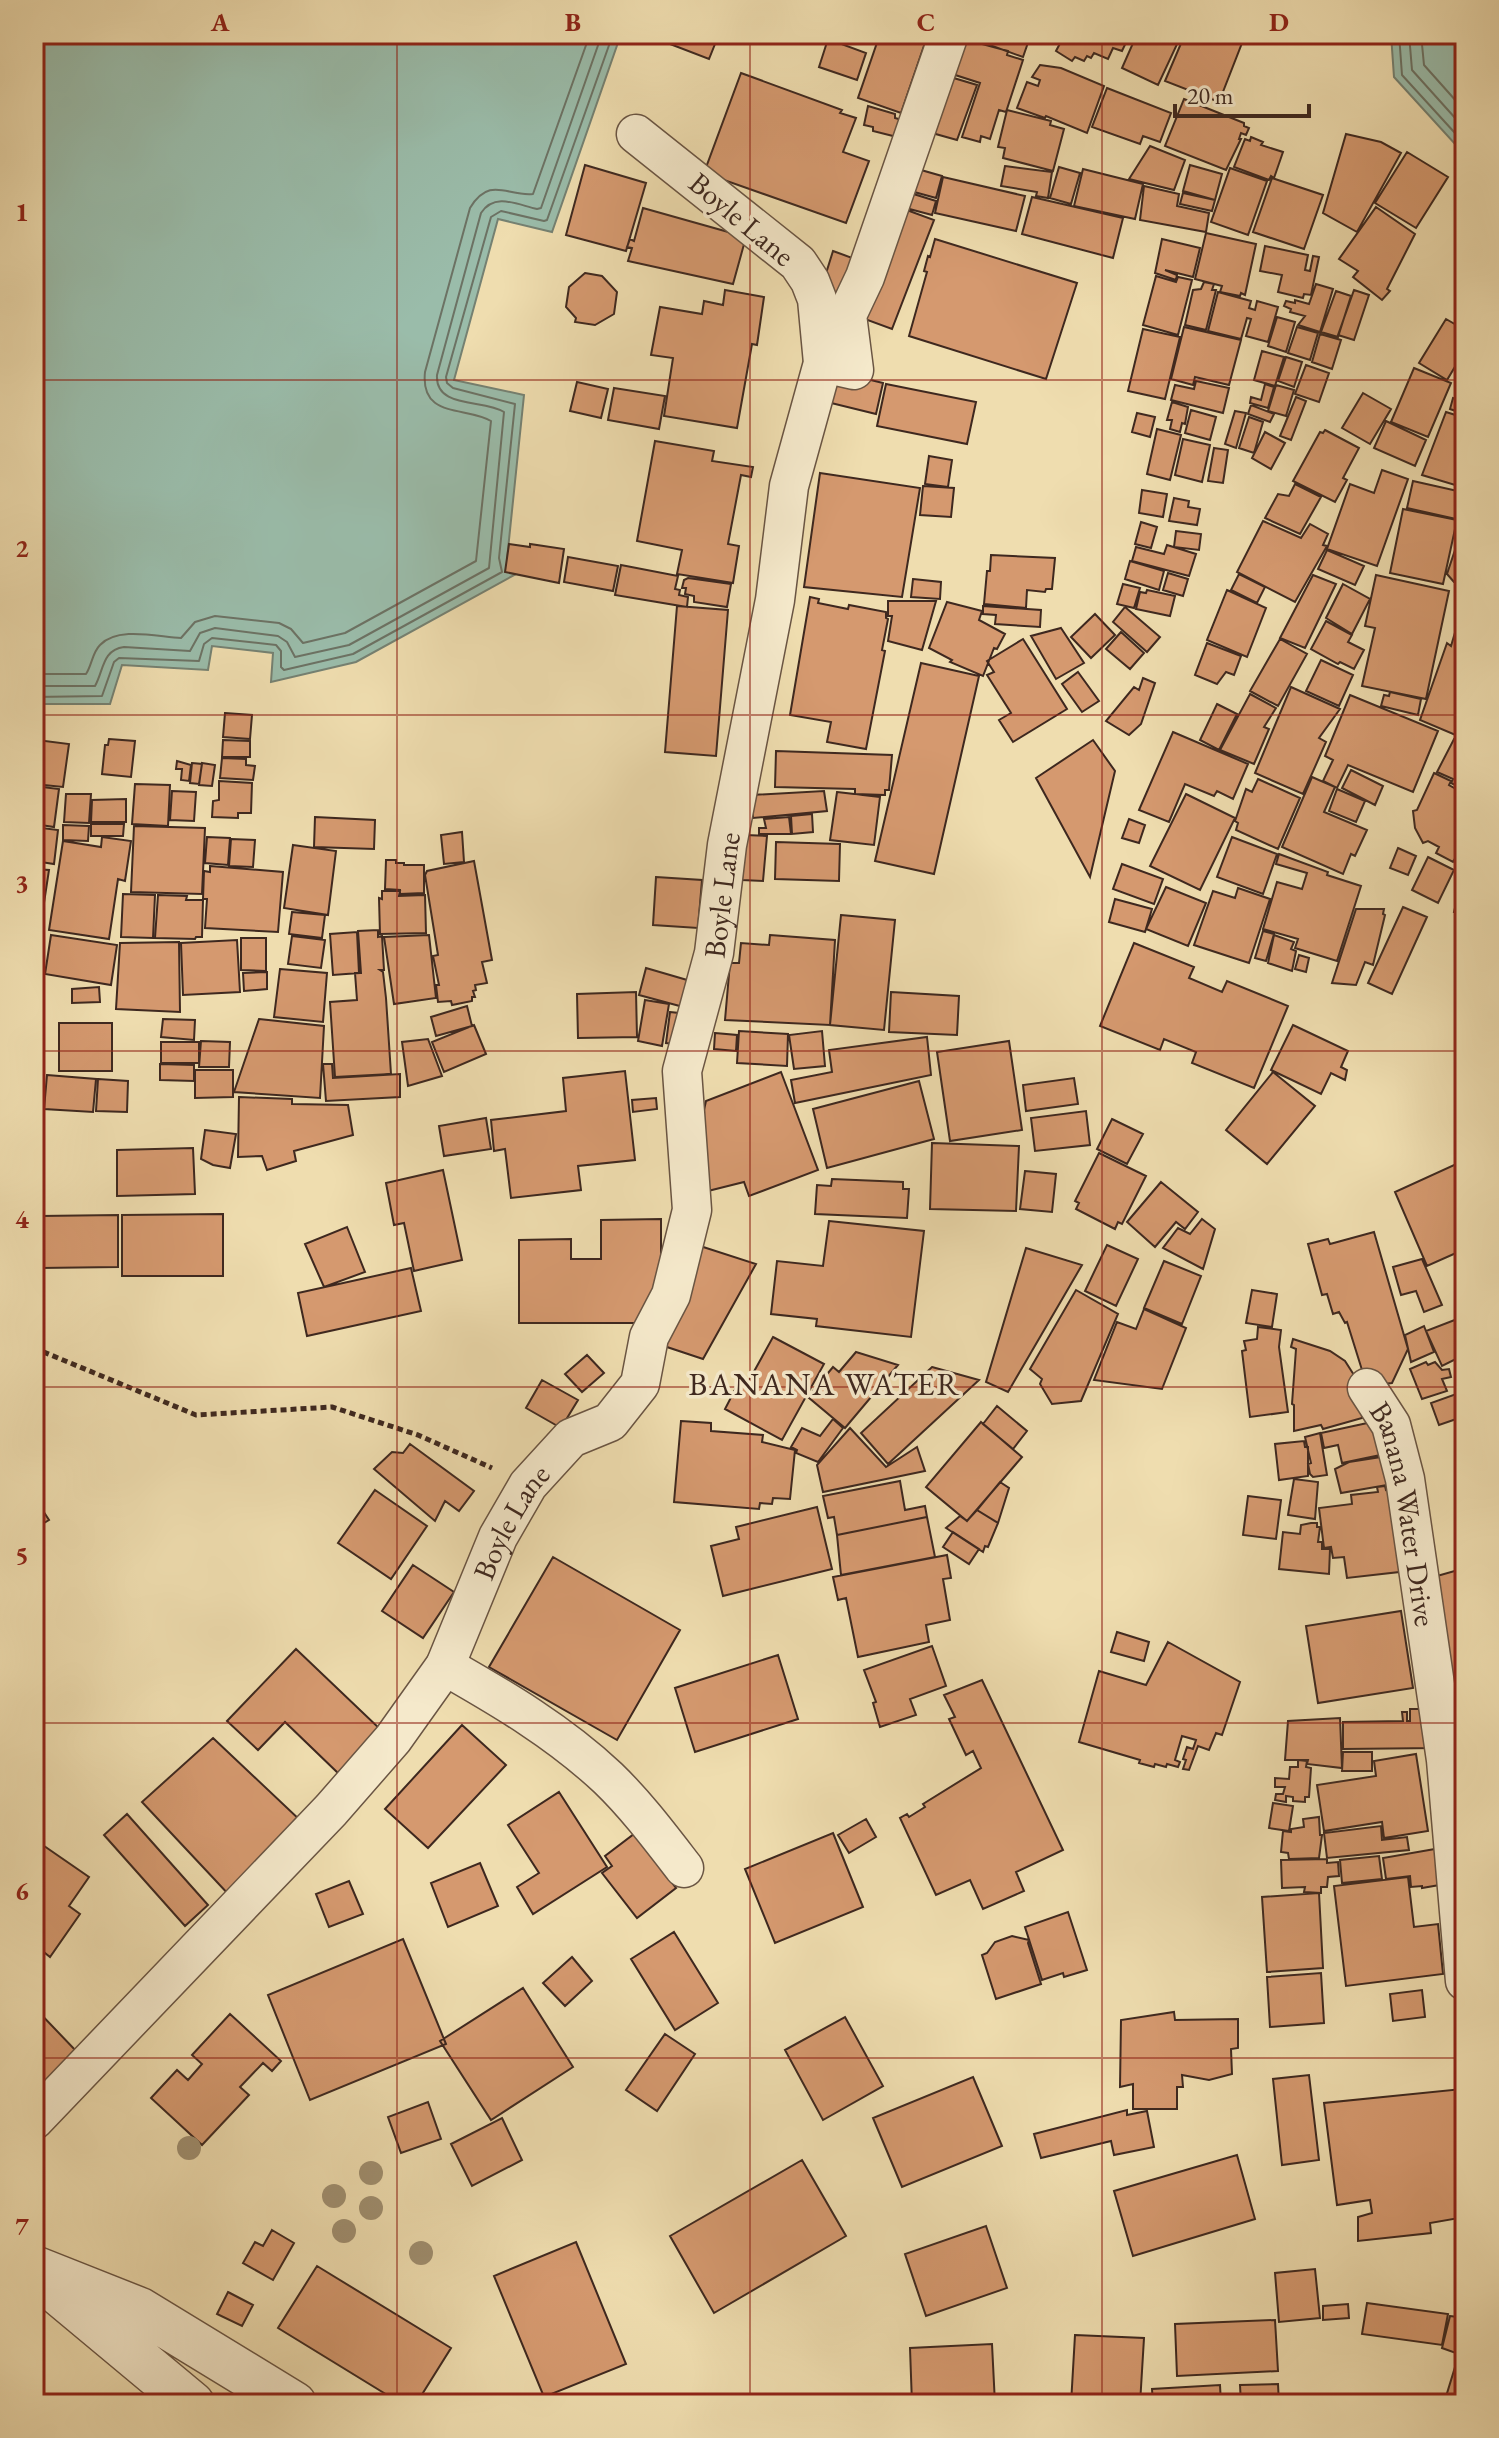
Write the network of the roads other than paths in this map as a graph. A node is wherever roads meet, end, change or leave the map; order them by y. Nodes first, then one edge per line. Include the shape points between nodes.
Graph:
1 (949, 34) edge
2 (636, 134) dead end
3 (823, 363) junction
4 (1367, 1388) dead end
5 (445, 1666) junction
6 (684, 1868) dead end
7 (1465, 1981) edge
8 (34, 2120) edge
9 (34, 2270) edge
10 (192, 2404) edge
11 (294, 2404) edge

1 - 3 street via 847,315 854,370
2 - 3 street, Boyle Lane via 798,263 817,299
3 - 5 street, Boyle Lane via 789,486 775,600 727,845 714,953 682,1071 692,1210 671,1295 649,1337 640,1384 610,1422 571,1438 528,1485 498,1537
4 - 7 street, Banana Water Drive via 1391,1425 1405,1479 1446,1760
5 - 6 street via 531,1716 572,1747 642,1814
5 - 8 street, Boyle Lane via 393,1739 331,1810
9 - 10 street
9 - 11 street via 140,2310

